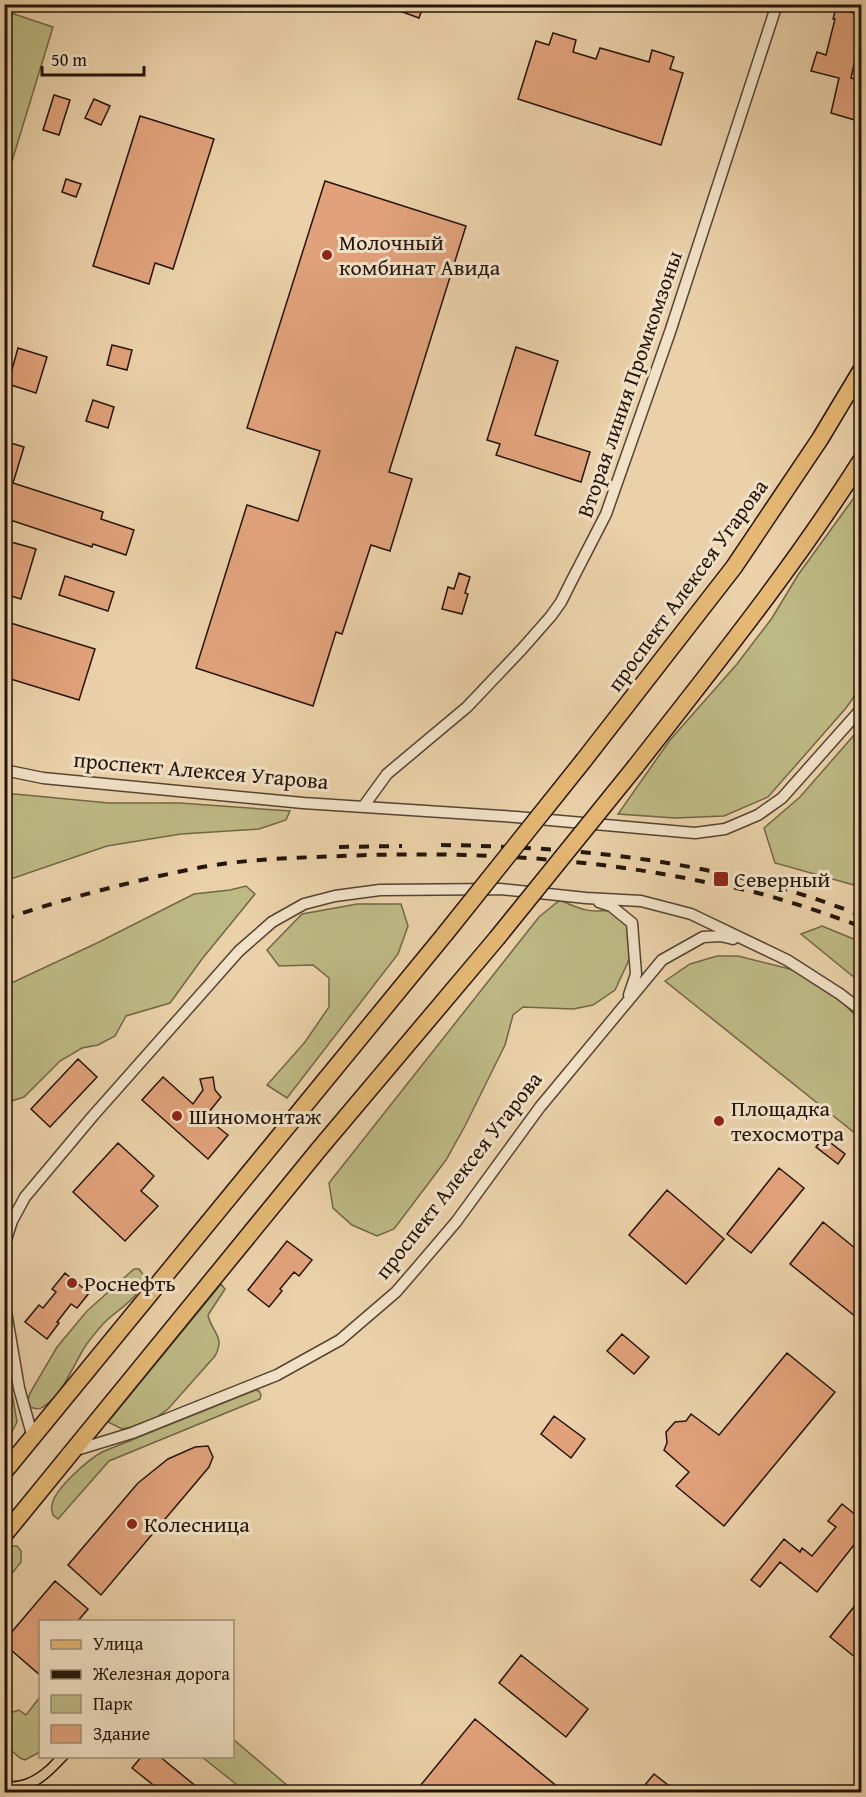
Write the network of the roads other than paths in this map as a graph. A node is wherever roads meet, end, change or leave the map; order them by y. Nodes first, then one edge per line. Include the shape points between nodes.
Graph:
1 (777, 4) edge
2 (861, 369) edge
3 (861, 459) edge
4 (861, 476) edge
5 (844, 487) junction
6 (861, 708) edge
7 (4, 770) edge
8 (363, 807) junction
9 (586, 898) junction
10 (751, 943) junction
11 (627, 1001) junction
12 (861, 1011) edge
13 (4, 1246) edge
14 (4, 1300) edge
15 (33, 1438) junction
16 (73, 1451) junction
17 (4, 1472) edge
18 (4, 1535) edge

1 - 8 street, Вторая линия Промкомзоны via 606,514 561,602 467,707 387,774
2 - 15 main road, проспект Алексея Угарова, bridge via 820,439 734,567 445,934
3 - 5 main road
4 - 5 street
5 - 16 main road, bridge via 756,611 636,766
6 - 8 street, проспект Алексея Угарова via 782,798 725,829 694,834
7 - 8 street, проспект Алексея Угарова via 55,780
9 - 10 street, проспект Алексея Угарова via 641,901 691,914
9 - 11 street, проспект Алексея Угарова via 611,906 632,923 636,974
9 - 13 street, проспект Алексея Угарова via 500,889 380,890 304,904 272,922 239,951 25,1197
10 - 11 street, проспект Алексея Угарова via 721,936 703,937 662,960
10 - 12 street, проспект Алексея Угарова via 787,960
11 - 16 street, проспект Алексея Угарова via 540,1107 456,1222 396,1293 340,1340 277,1375 132,1433
14 - 15 street via 19,1388
15 - 17 main road, проспект Алексея Угарова
16 - 18 main road

